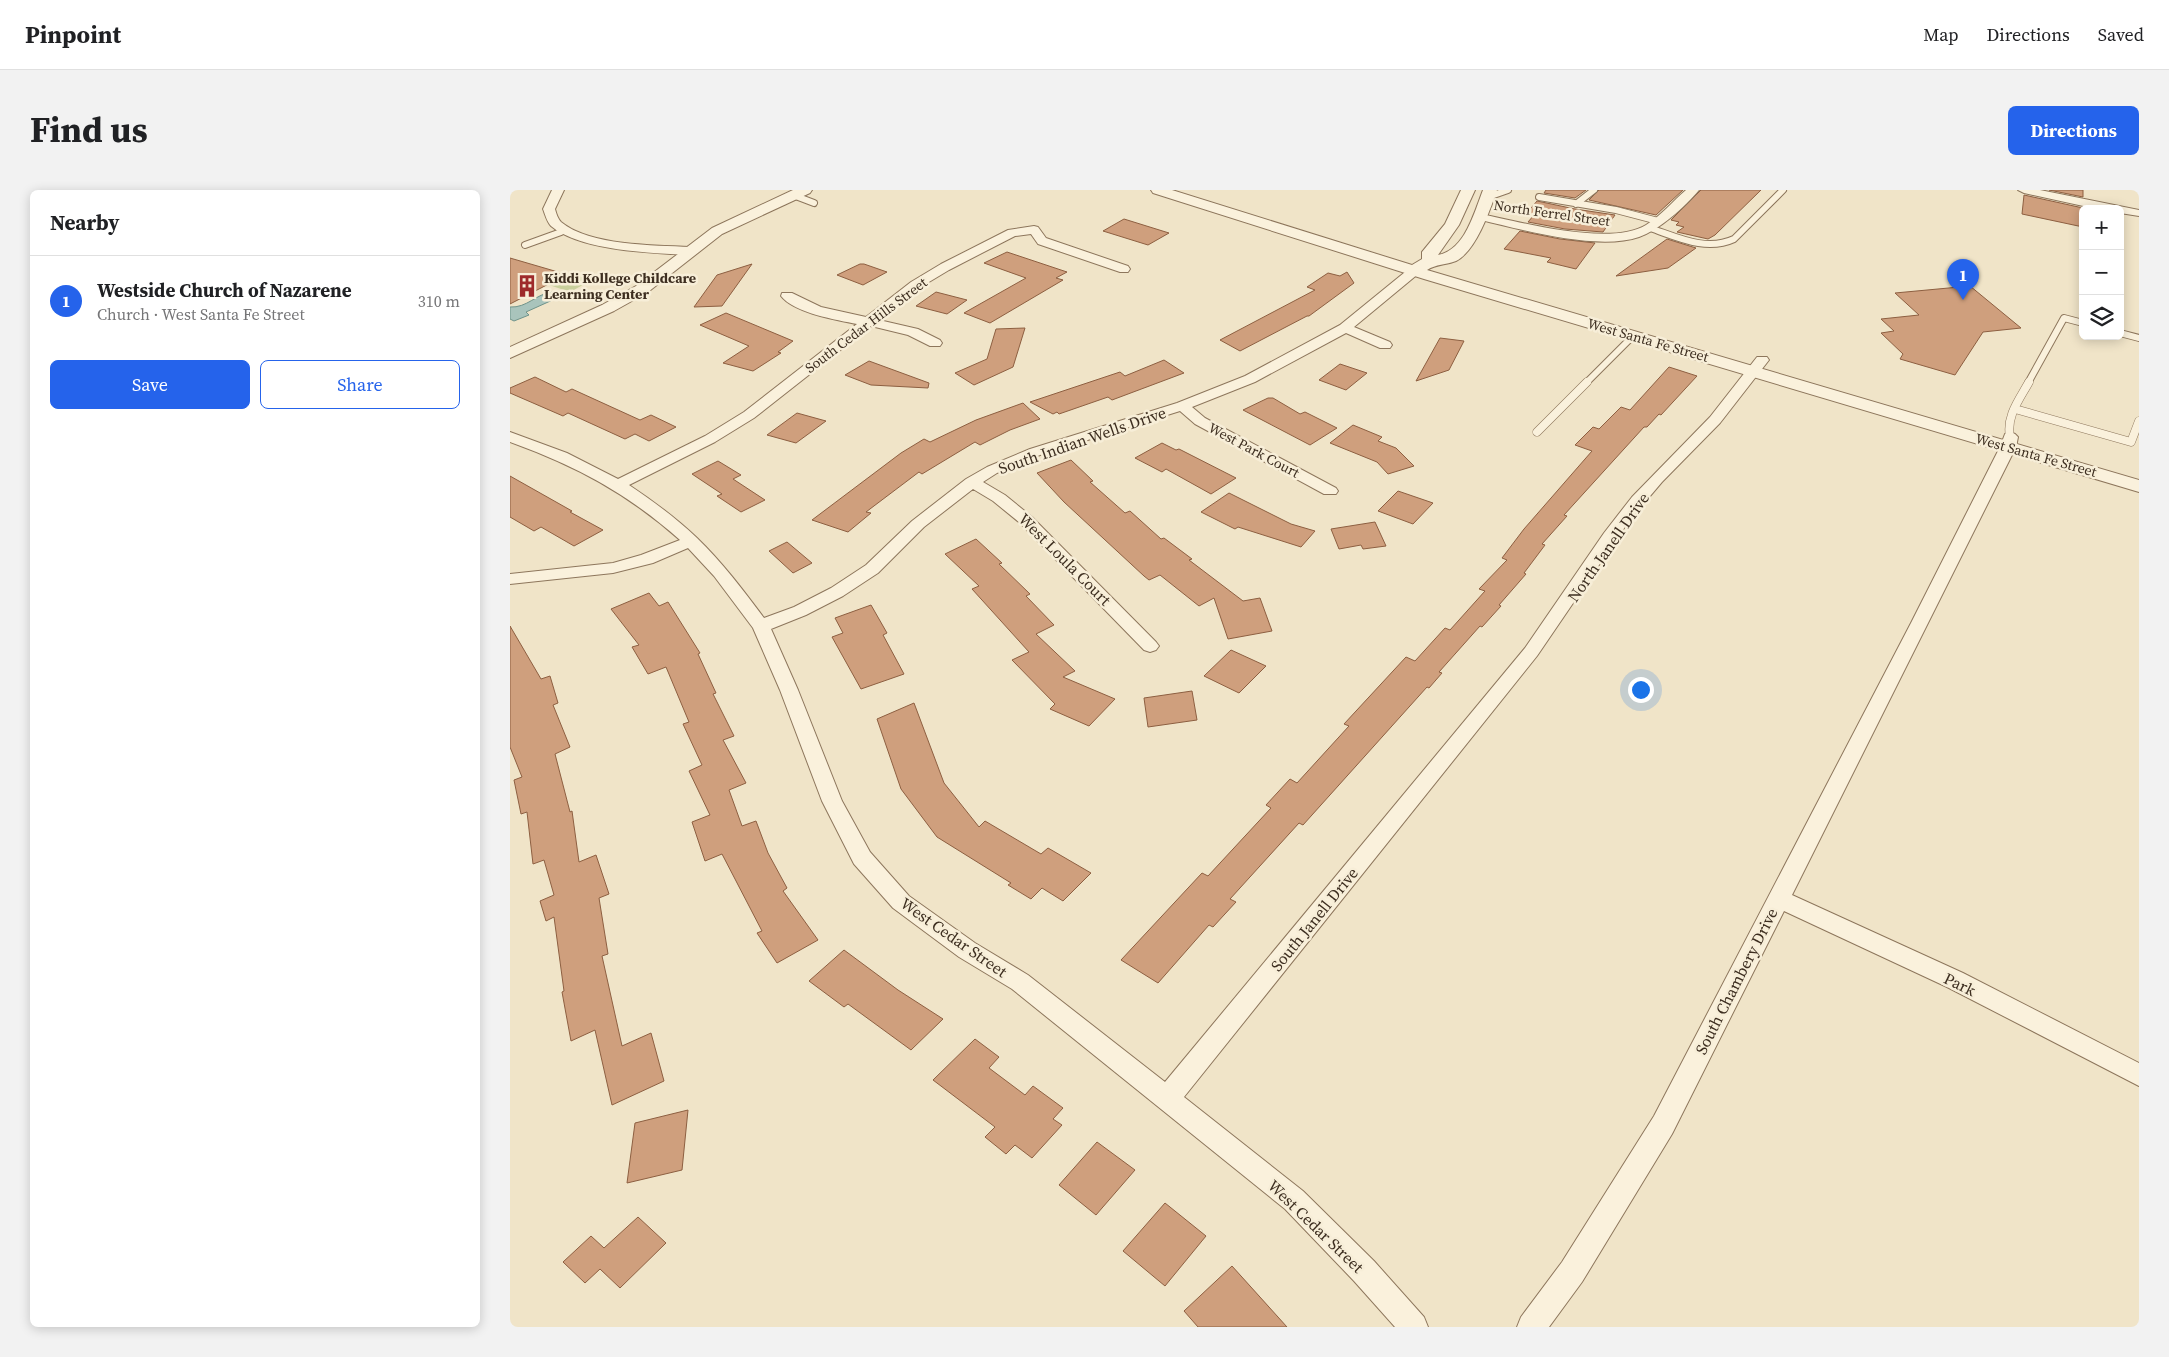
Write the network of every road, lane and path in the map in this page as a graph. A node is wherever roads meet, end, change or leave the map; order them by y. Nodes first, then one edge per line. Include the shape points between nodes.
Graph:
1 (558, 190) edge
2 (1158, 190) edge
3 (1201, 190) edge
4 (1468, 190) edge
5 (1508, 190) edge
6 (1594, 190) edge
7 (1693, 190) edge
8 (1783, 190) edge
9 (2024, 190) edge
10 (1489, 193) edge
11 (1587, 193) edge
12 (804, 196) edge
13 (1539, 197) dead end
14 (1576, 204) junction
15 (2095, 205) edge
16 (2124, 211) edge
17 (2139, 214) edge
18 (1480, 217) junction
19 (1654, 224) junction
20 (561, 232) junction
21 (525, 245) dead end
22 (690, 251) junction
23 (1430, 261) junction
24 (1124, 269) dead end
25 (1414, 271) junction
26 (787, 296) dead end
27 (868, 322) junction
28 (2079, 322) edge
29 (1345, 328) junction
30 (2124, 334) edge
31 (1633, 336) junction
32 (2139, 338) edge
33 (934, 343) dead end
34 (1385, 344) dead end
35 (510, 353) edge
36 (1758, 366) junction
37 (1182, 406) junction
38 (2015, 409) junction
39 (2139, 421) edge
40 (1538, 432) dead end
41 (510, 437) edge
42 (2009, 442) junction
43 (2139, 475) edge
44 (972, 482) junction
45 (618, 485) junction
46 (2139, 486) edge
47 (1330, 491) dead end
48 (691, 541) junction
49 (510, 579) edge
50 (761, 626) junction
51 (1150, 646) dead end
52 (1460, 740) joint
53 (1779, 898) junction
54 (2139, 1074) edge
55 (1167, 1099) junction
56 (1414, 1327) edge
57 (1531, 1327) edge

1 - 20 street via 545,211 552,226
2 - 25 street, West Santa Fe Street
3 - 23 street, West Santa Fe Street
4 - 23 street via 1452,225 1430,252
5 - 10 lane
6 - 11 lane
7 - 19 street, North Ferrel Street
8 - 19 lane via 1724,244 1696,242
9 - 15 street
10 - 18 street
11 - 14 lane
12 - 22 street via 734,222
13 - 14 lane
14 - 19 lane via 1616,210
16 - 17 street
18 - 19 street, North Ferrel Street via 1600,238 1633,235
18 - 23 street via 1467,241 1452,257
20 - 21 lane
20 - 22 street via 611,244
22 - 35 street via 642,289
23 - 25 street
23 - 36 street, West Santa Fe Street via 1633,320
24 - 27 street, South Cedar Hills Street via 1042,241 1034,230 1012,233 915,285
25 - 29 street, South Indian Wells Drive
25 - 31 street, West Santa Fe Street
26 - 27 street via 802,306
27 - 33 street via 914,332
27 - 45 street, South Cedar Hills Street via 749,415 710,439
28 - 38 lane via 2064,318
29 - 34 street
29 - 37 street, South Indian Wells Drive via 1250,378
30 - 32 lane
31 - 36 street, West Santa Fe Street
31 - 40 lane
36 - 42 street, West Santa Fe Street
36 - 52 street, North Janell Drive via 1716,419 1638,501 1558,617
37 - 44 street, South Indian Wells Drive via 1035,452
37 - 47 street, West Park Court via 1200,421
38 - 39 lane via 2131,442
38 - 42 lane via 2008,426
41 - 45 street, West Cedar Street via 562,456
42 - 43 street, West Santa Fe Street
42 - 46 street, West Santa Fe Street
42 - 53 street, South Chambery Drive
44 - 50 street, South Indian Wells Drive via 918,524 872,569 800,611
44 - 51 street, West Loula Court via 1026,520
45 - 48 street, West Cedar Street via 658,512
48 - 49 street via 647,559 613,568
48 - 50 street, West Cedar Street via 720,572
50 - 55 street, West Cedar Street via 832,800 862,858 901,902 967,950 1020,982
52 - 55 street, South Janell Drive
53 - 54 street, Park via 1955,980
53 - 57 street, South Chambery Drive via 1640,1164 1572,1272
55 - 56 street, West Cedar Street via 1294,1200

